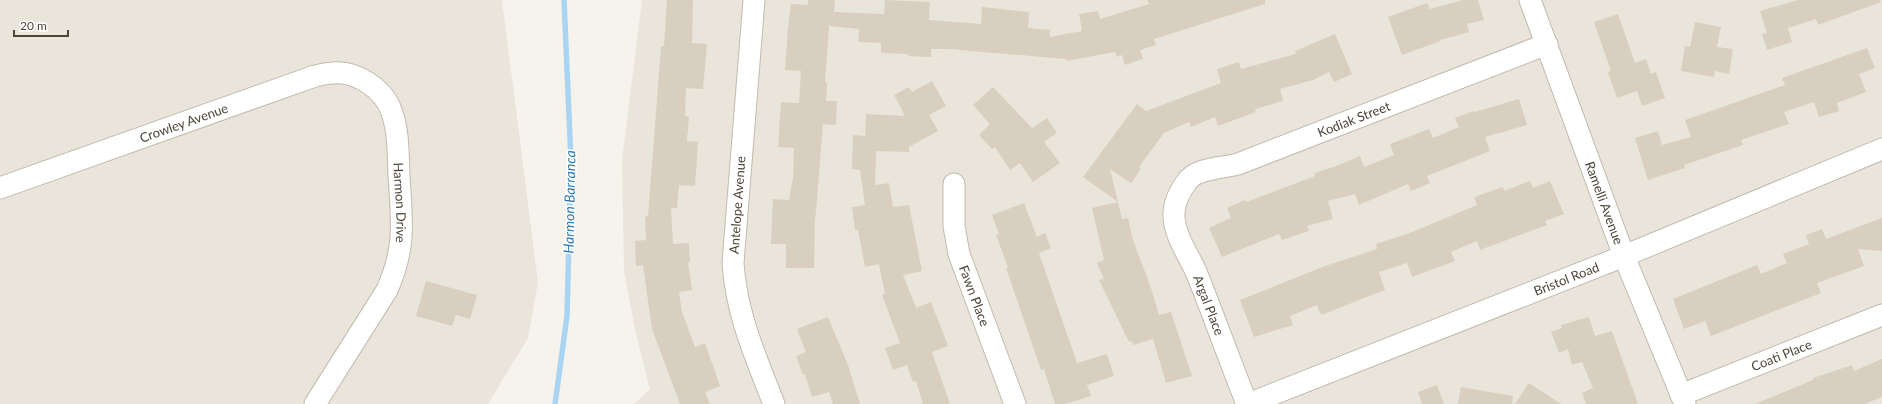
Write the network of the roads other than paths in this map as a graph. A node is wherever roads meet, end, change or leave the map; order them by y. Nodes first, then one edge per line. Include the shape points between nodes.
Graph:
1 (754, 0) edge
2 (1530, 0) edge
3 (1546, 44) junction
4 (369, 83) joint
5 (1882, 149) edge
6 (954, 184) dead end
7 (0, 188) edge
8 (1175, 206) joint
9 (1624, 256) junction
10 (1882, 315) edge
11 (1683, 400) edge
12 (315, 404) edge
13 (774, 404) edge
14 (1014, 404) edge
15 (1248, 404) edge

1 - 13 street, Antelope Avenue via 733,263 734,284 746,332
2 - 3 street, Ramelli Avenue
3 - 8 street, Kodiak Street via 1238,164 1199,174 1190,178 1184,186
3 - 9 street, Ramelli Avenue
4 - 7 street, Crowley Avenue via 353,75 334,73 315,76
4 - 12 street, Harmon Drive via 386,101 396,129 401,246 396,269 387,290
5 - 9 street, Bristol Road
6 - 14 street, Fawn Place via 954,226 959,254
8 - 15 street, Argal Place via 1174,217 1179,237 1196,272
9 - 11 street, Ramelli Avenue
9 - 15 street, Bristol Road
10 - 11 street, Coati Place

